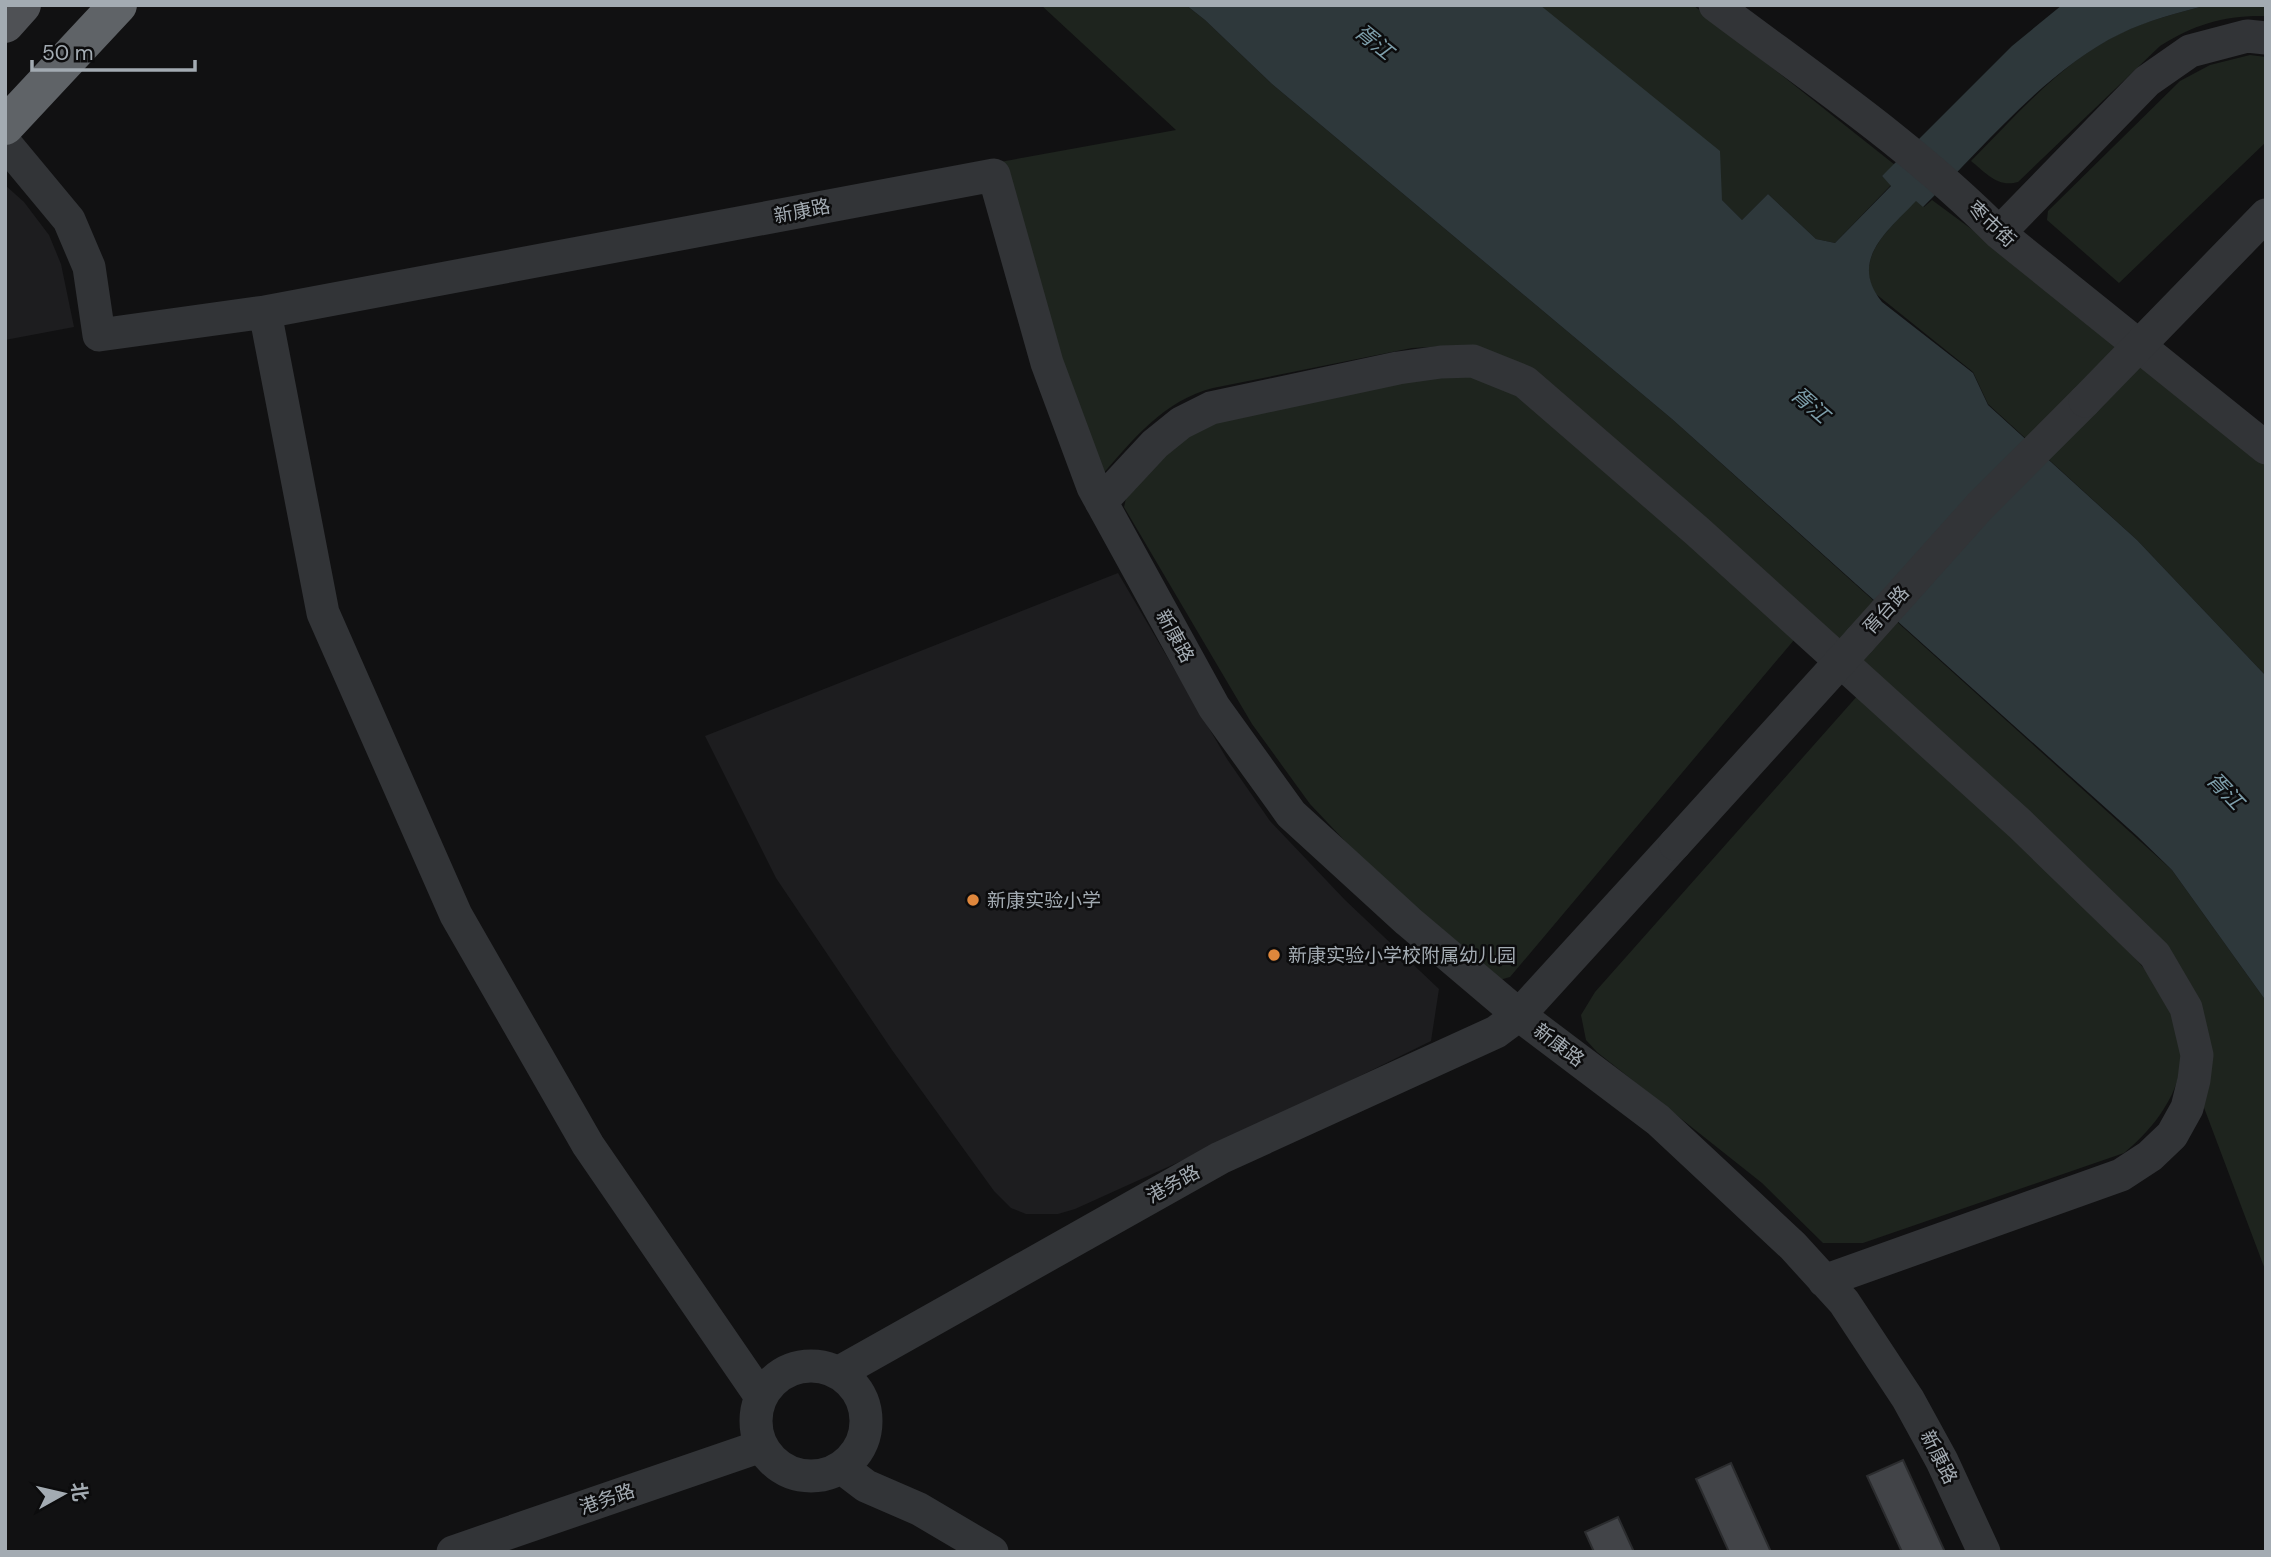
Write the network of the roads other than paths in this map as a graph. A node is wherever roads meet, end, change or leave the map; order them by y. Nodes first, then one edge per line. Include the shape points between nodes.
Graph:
1 (22, 5) edge
2 (118, 5) edge
3 (1715, 5) edge
4 (5, 24) edge
5 (2266, 38) edge
6 (5, 126) edge
7 (5, 143) edge
8 (2266, 215) edge
9 (1999, 233) junction
10 (265, 312) junction
11 (2266, 448) edge
12 (1101, 502) junction
13 (1518, 1015) junction
14 (1824, 1280) junction
15 (838, 1373) junction
16 (761, 1397) junction
17 (761, 1446) junction
18 (841, 1467) junction
19 (453, 1552) edge
20 (992, 1552) edge
21 (1984, 1552) edge

1 - 4 main road
2 - 6 highway
3 - 9 street, 枣市街 via 1904,147
5 - 9 street via 2246,36 2190,51 2147,80
7 - 10 street via 69,220 89,267 99,335
8 - 13 street, 胥台路, bridge via 1980,506
9 - 11 street, 枣市街
10 - 12 street, 新康路 via 994,175 1047,363
10 - 16 street via 323,613 456,915 588,1145
12 - 13 street, 新康路 via 1214,707 1291,814
12 - 14 street via 1155,444 1181,423 1211,408 1419,365 1473,361 1497,368 1534,389 1697,531 2020,824 2155,955 2186,1008 2197,1055 2187,1108 2172,1135 2121,1175
13 - 14 street, 新康路 via 1658,1120
13 - 15 street, 港务路 via 1496,1032 1220,1158
14 - 21 street, 新康路 via 1844,1302 1908,1399
15 - 16 street via 803,1366 771,1382
15 - 18 street via 862,1401 866,1419 855,1454
16 - 17 street via 756,1421
17 - 18 street via 772,1461 806,1476 824,1475
17 - 19 street, 港务路
18 - 20 street via 866,1486 919,1509

